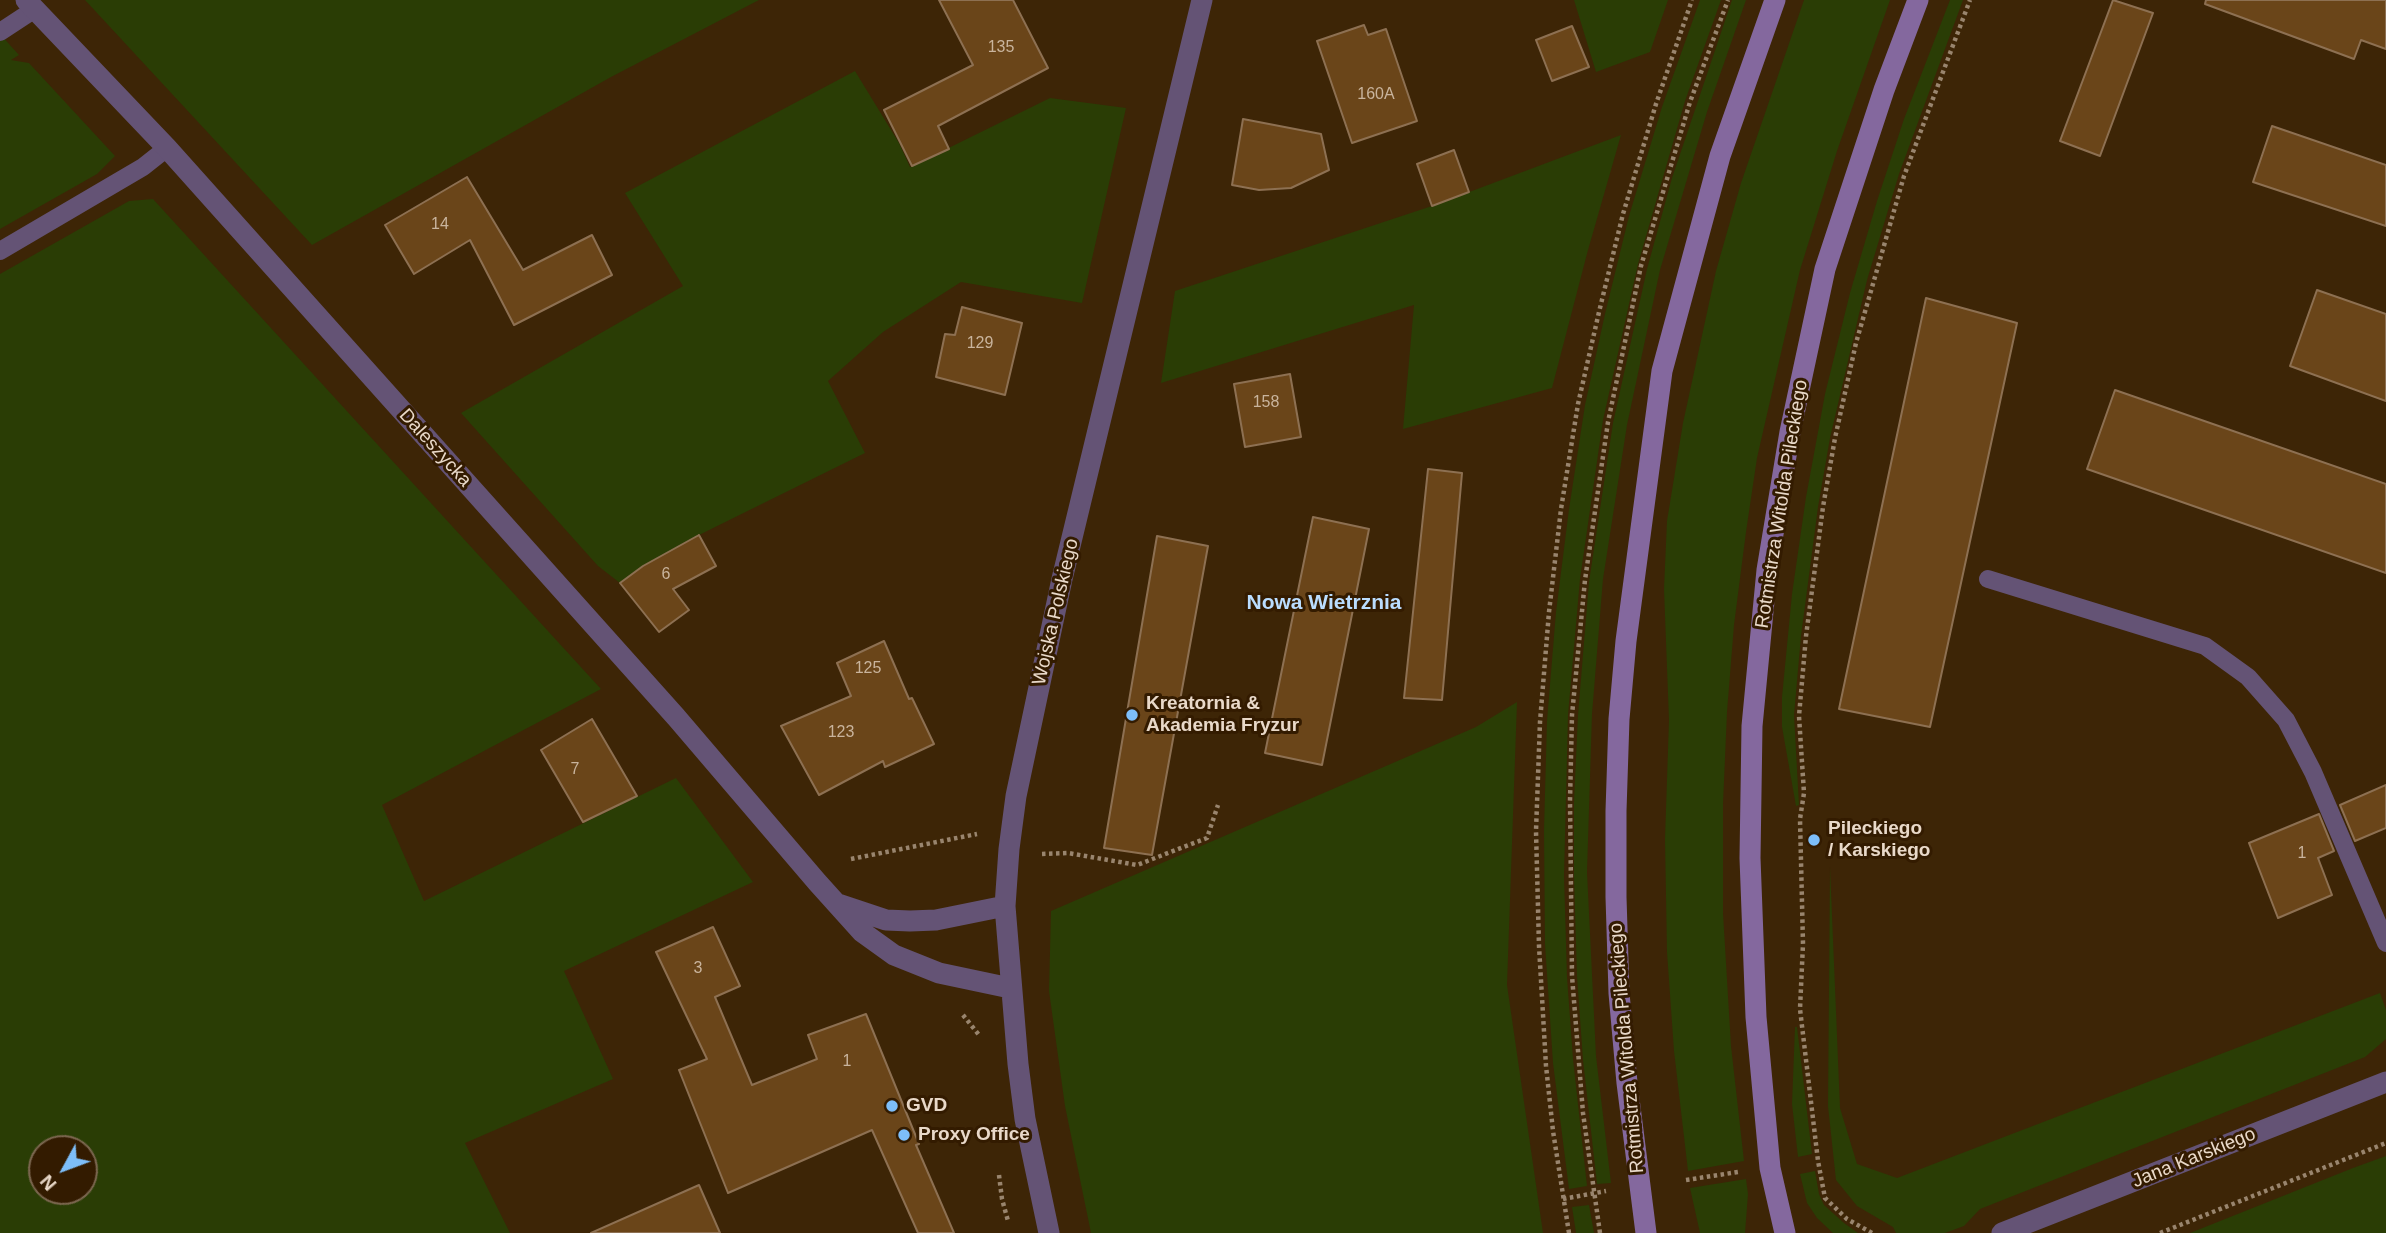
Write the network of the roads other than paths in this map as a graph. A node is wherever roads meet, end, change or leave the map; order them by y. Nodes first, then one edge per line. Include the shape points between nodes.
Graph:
1 (1202, 0) edge
2 (1775, 0) edge
3 (1918, 0) edge
4 (31, 5) edge
5 (0, 32) edge
6 (167, 148) junction
7 (0, 251) edge
8 (1988, 579) dead end
9 (835, 903) junction
10 (1005, 906) junction
11 (2386, 943) edge
12 (1010, 988) junction
13 (2386, 1082) edge
14 (1049, 1233) edge
15 (1646, 1233) edge
16 (1785, 1233) edge
17 (2002, 1233) edge

1 - 10 street, Wojska Polskiego via 1059,593 1016,796
2 - 15 main road, Rotmistrza Witolda Pileckiego via 1720,156 1661,371 1626,641 1617,797 1619,993
3 - 16 main road, Rotmistrza Witolda Pileckiego via 1825,269 1790,432 1767,570 1752,726 1751,871 1756,1017 1770,1168
4 - 5 lane
4 - 6 street, Daleszycka
6 - 7 lane
6 - 9 street, Daleszycka via 667,706
8 - 11 lane via 2205,646 2248,677 2286,720 2313,772
9 - 10 street via 886,920 936,920
9 - 12 street, Daleszycka via 862,932 894,955 939,973
10 - 12 street, Wojska Polskiego
12 - 14 street, Wojska Polskiego via 1026,1119
13 - 17 street, Jana Karskiego

